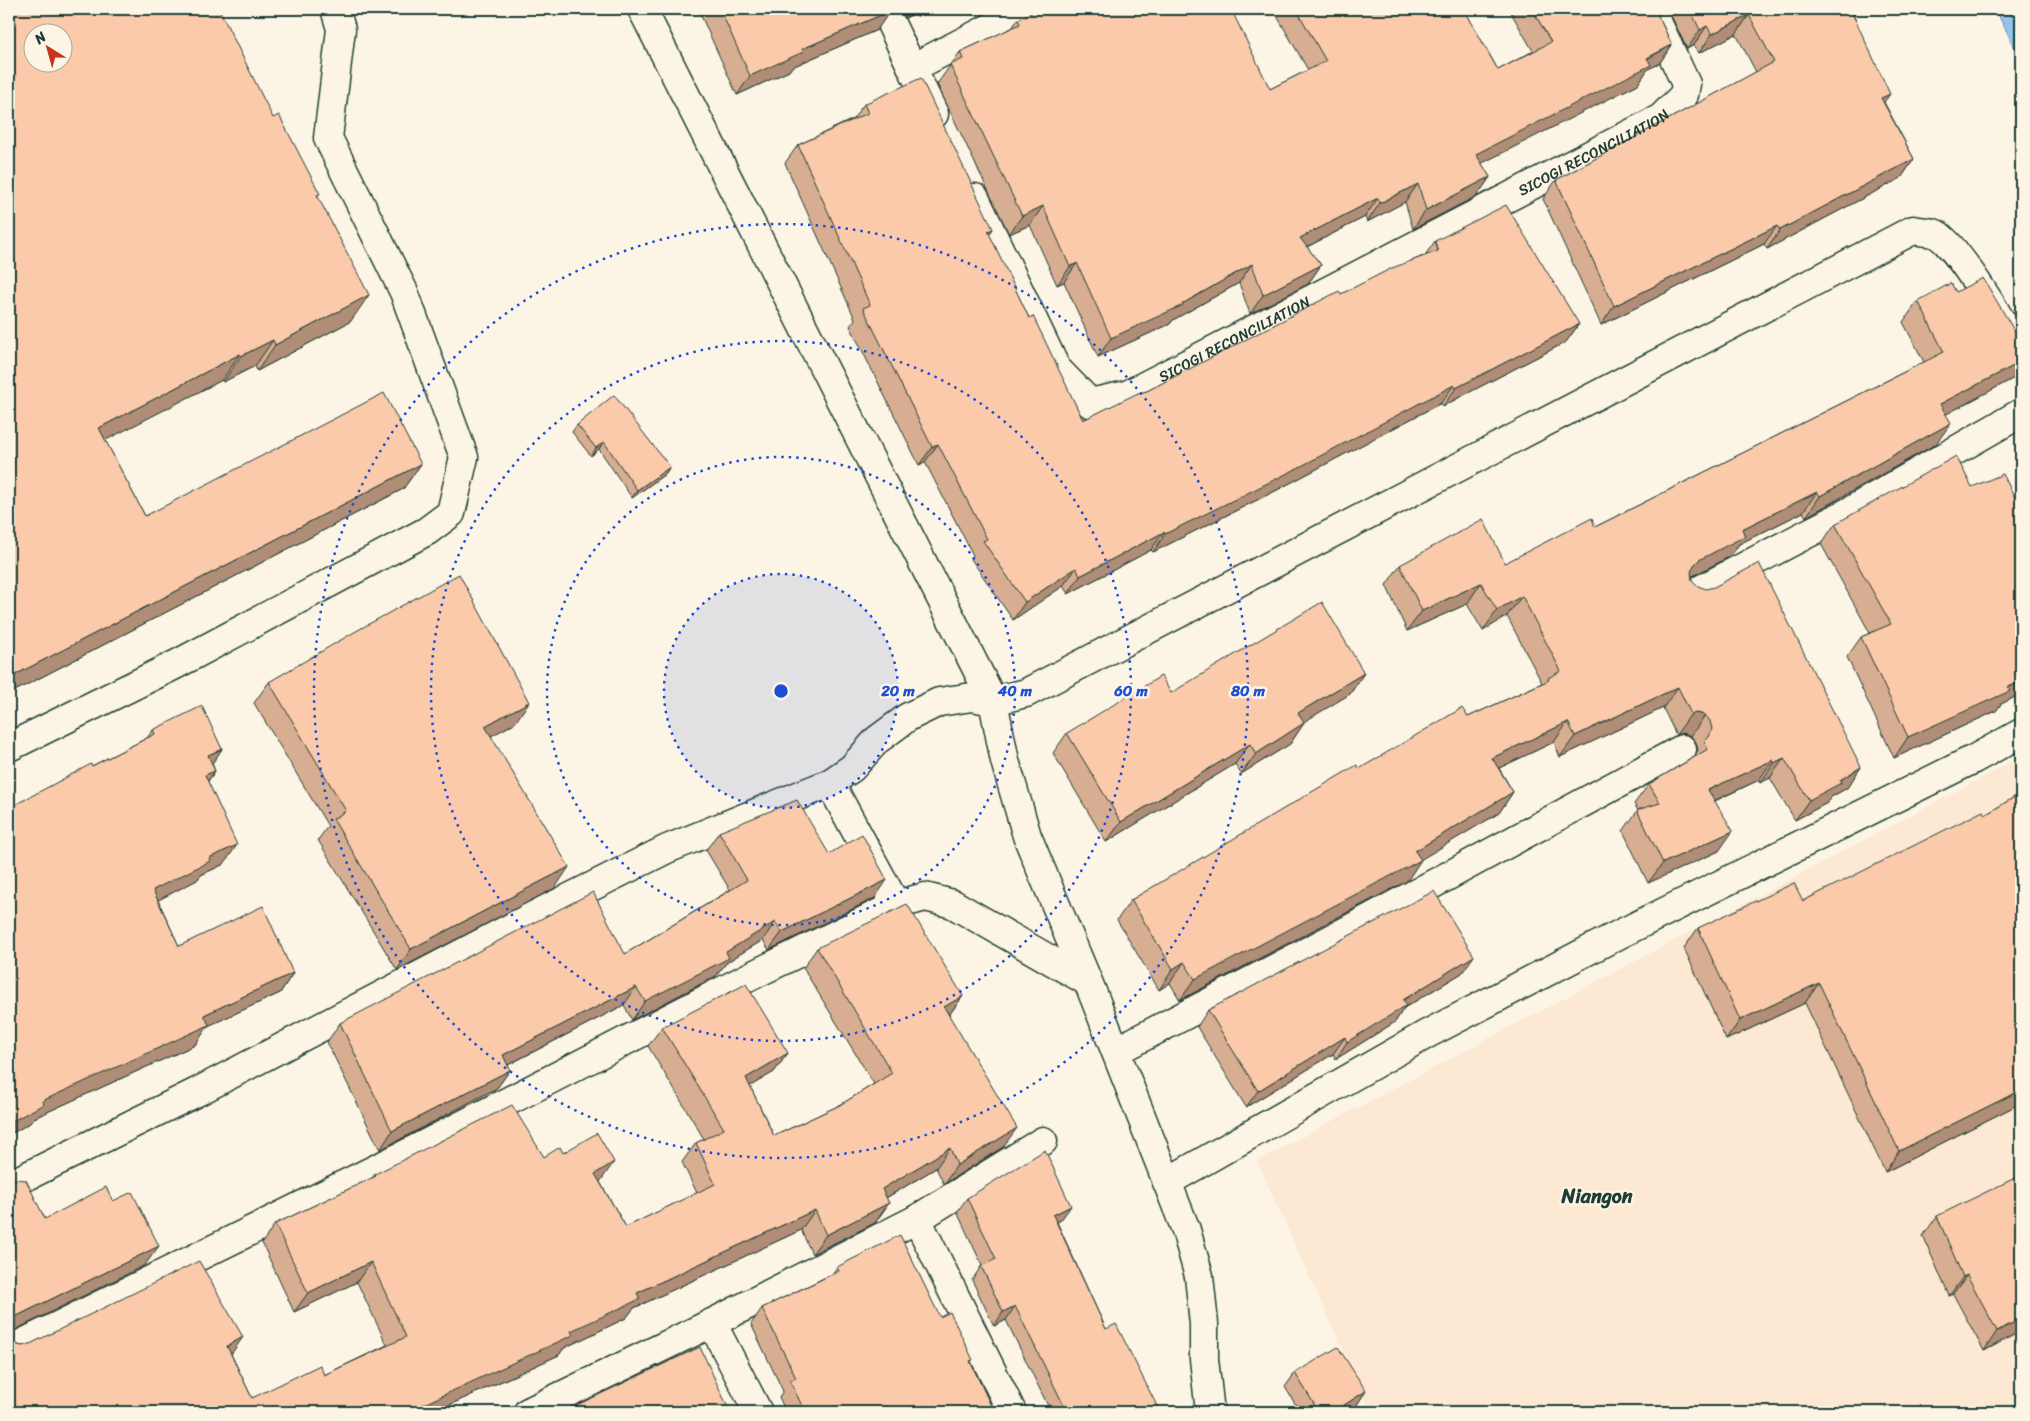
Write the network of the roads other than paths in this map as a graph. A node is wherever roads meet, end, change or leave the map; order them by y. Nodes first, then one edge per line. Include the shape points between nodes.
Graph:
1 (642, 9) edge
2 (884, 9) edge
3 (1026, 9) edge
4 (1651, 9) edge
5 (345, 15) edge
6 (912, 68) junction
7 (946, 138) edge
8 (963, 174) edge
9 (2021, 356) edge
10 (2021, 413) edge
11 (1692, 594) edge
12 (993, 701) junction
13 (2021, 733) edge
14 (9, 747) edge
15 (1682, 749) dead end
16 (830, 783) junction
17 (896, 905) junction
18 (1087, 982) junction
19 (1116, 1051) junction
20 (1043, 1140) dead end
21 (1167, 1182) junction
22 (9, 1185) edge
23 (917, 1218) junction
24 (712, 1323) junction
25 (9, 1350) edge
26 (528, 1412) edge
27 (758, 1412) edge
28 (1012, 1412) edge
29 (1210, 1412) edge

1 - 12 street
2 - 6 street
3 - 6 street
4 - 8 street, SICOGI RECONCILIATION via 1686,84 1684,95 1662,118 1127,395 1090,403 1056,368
5 - 14 street via 328,138 404,292 464,457 451,513 427,530 177,664
6 - 7 street
9 - 12 street via 2006,328 1950,248 1936,234 1913,230 1026,693
10 - 11 street via 1845,514
12 - 16 street via 972,697 939,702 908,716 877,740 852,768
12 - 18 street via 1007,769 1027,836
13 - 21 street via 1427,1034
15 - 19 street via 1339,935
16 - 17 street
16 - 22 street via 667,849 197,1092
17 - 18 street via 925,897 953,904
17 - 25 street via 376,1170
18 - 19 street
19 - 21 street
20 - 23 street
21 - 29 street via 1186,1230 1199,1276
23 - 24 street
23 - 28 street
24 - 26 street
24 - 27 street

